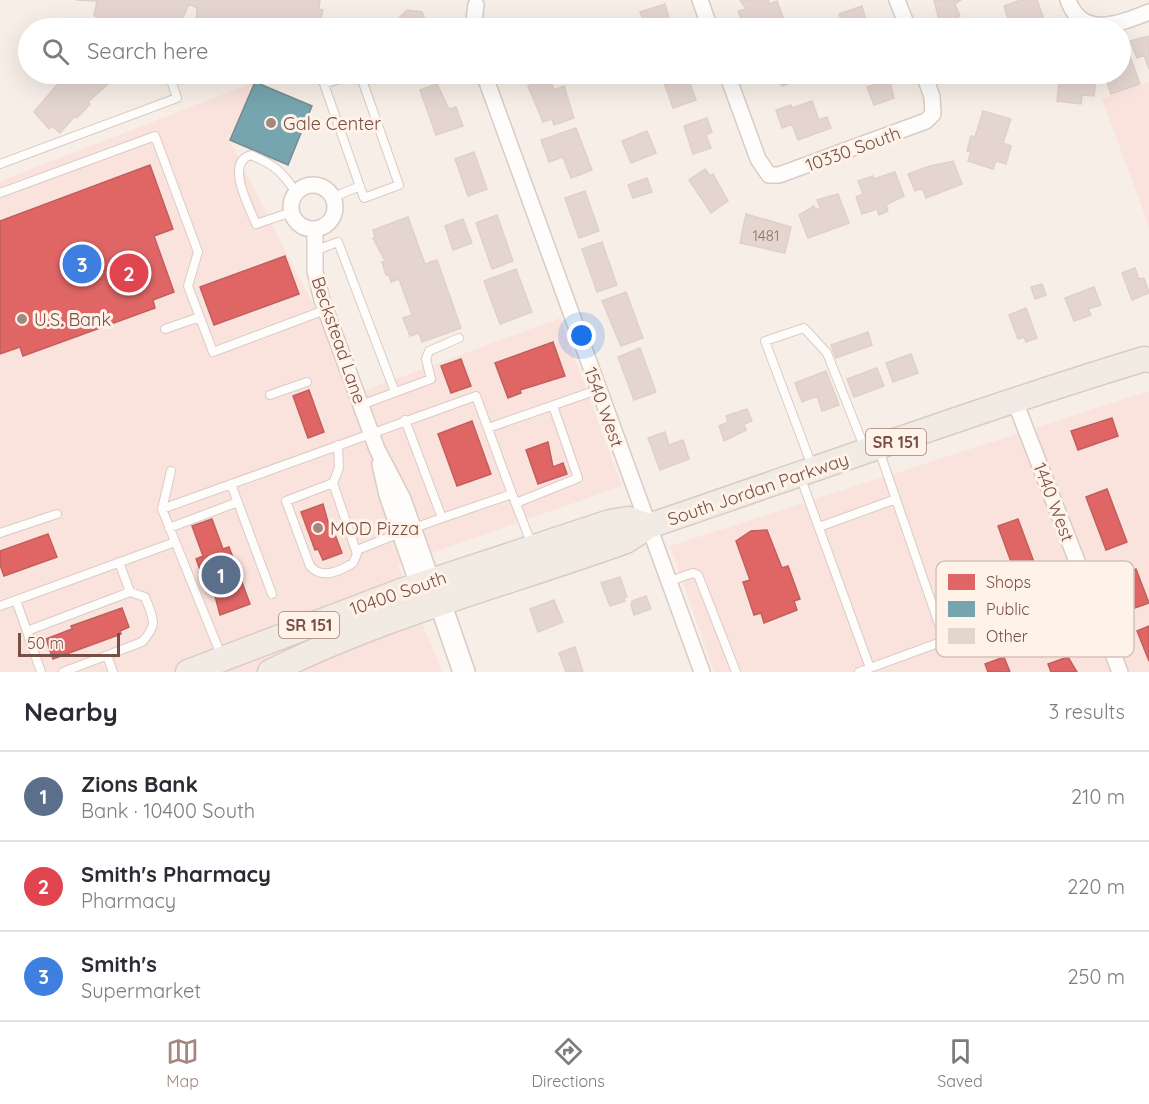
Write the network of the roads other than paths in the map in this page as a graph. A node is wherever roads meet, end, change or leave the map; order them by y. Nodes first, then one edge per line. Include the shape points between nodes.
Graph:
1 (700, 0) edge
2 (897, 0) edge
3 (1068, 0) edge
4 (476, 5) dead end
5 (1149, 12) edge
6 (474, 18) edge
7 (707, 18) edge
8 (904, 18) edge
9 (1077, 18) edge
10 (1130, 18) edge
11 (172, 84) edge
12 (324, 84) edge
13 (361, 84) edge
14 (488, 84) edge
15 (731, 84) edge
16 (927, 84) edge
17 (0, 164) edge
18 (360, 186) junction
19 (296, 192) junction
20 (0, 193) edge
21 (334, 197) junction
22 (292, 212) junction
23 (315, 229) junction
24 (314, 251) junction
25 (325, 310) junction
26 (200, 317) junction
27 (165, 329) dead end
28 (459, 338) dead end
29 (1147, 358) edge
30 (307, 382) dead end
31 (597, 390) junction
32 (395, 392) junction
33 (270, 395) dead end
34 (1014, 399) junction
35 (361, 405) junction
36 (552, 406) junction
37 (405, 420) junction
38 (488, 428) junction
39 (371, 432) junction
40 (338, 445) junction
41 (872, 451) junction
42 (171, 471) dead end
43 (807, 472) junction
44 (333, 483) junction
45 (231, 484) junction
46 (512, 494) junction
47 (896, 499) junction
48 (237, 502) junction
49 (516, 503) junction
50 (162, 509) junction
51 (57, 514) dead end
52 (442, 518) junction
53 (610, 522) joint
54 (649, 526) junction
55 (819, 527) junction
56 (169, 528) junction
57 (407, 530) junction
58 (0, 533) edge
59 (175, 542) junction
60 (533, 547) junction
61 (357, 550) junction
62 (1077, 561) edge
63 (119, 562) junction
64 (670, 581) junction
65 (130, 592) junction
66 (272, 594) dead end
67 (429, 594) junction
68 (16, 600) junction
69 (0, 606) edge
70 (936, 613) edge
71 (27, 631) junction
72 (936, 644) edge
73 (107, 656) junction
74 (1114, 657) edge
75 (222, 659) junction
76 (870, 668) junction
77 (41, 672) edge
78 (63, 672) edge
79 (113, 672) edge
80 (188, 672) edge
81 (270, 672) edge
82 (450, 672) edge
83 (464, 672) edge
84 (702, 672) edge
85 (736, 672) edge
86 (859, 672) edge
87 (1120, 672) edge

1 - 7 street
2 - 8 street
3 - 9 street
4 - 6 street
5 - 10 street
11 - 17 lane via 177,98
12 - 18 lane
13 - 18 lane via 399,185 364,198
14 - 31 street, 1540 West
15 - 16 street, 10330 South via 758,159 769,175 788,172 917,126 933,114
18 - 21 lane
19 - 21 street via 303,186 321,185
19 - 22 street
19 - 22 lane via 272,164 251,155 239,164 239,178 256,224
20 - 26 lane via 155,136 198,252 188,285
21 - 23 street via 335,214 323,227
22 - 23 street via 298,224
23 - 24 street, Beckstead Lane
24 - 25 street, Beckstead Lane via 317,284
24 - 32 lane via 338,242
25 - 26 lane via 213,352
25 - 35 street, Beckstead Lane
26 - 27 lane
28 - 32 lane via 429,351 426,359 431,379
29 - 34 main road, South Jordan Parkway / SR 151
30 - 33 lane
31 - 36 lane
31 - 54 street, 1540 West
32 - 35 lane
34 - 41 main road, South Jordan Parkway / SR 151
34 - 62 street, 1440 West
35 - 39 street, Beckstead Lane
36 - 38 lane
36 - 49 lane via 578,478
37 - 38 lane via 476,396
37 - 39 lane
37 - 52 lane
38 - 46 lane
39 - 40 lane
39 - 57 street, Beckstead Lane via 387,495
40 - 44 lane via 339,468
40 - 45 lane
41 - 43 main road, South Jordan Parkway / SR 151
41 - 43 lane via 827,353 804,328 765,341
41 - 47 lane
42 - 50 lane
43 - 54 main road, South Jordan Parkway / SR 151
43 - 55 lane
44 - 61 lane
44 - 61 lane via 286,501 314,571 325,574 349,566 356,559
45 - 48 lane
45 - 50 lane
46 - 49 lane
46 - 52 lane
47 - 55 lane
47 - 70 lane
48 - 56 lane
48 - 66 lane
49 - 60 lane
50 - 56 lane
51 - 58 lane
52 - 57 lane
53 - 54 main road, South Jordan Parkway / SR 151 via 628,519
53 - 60 main road, 10400 South / SR 151
54 - 64 street, 1540 West
54 - 67 main road, 10400 South / SR 151 via 626,541
55 - 76 lane
56 - 59 lane
57 - 61 lane
57 - 67 street, Beckstead Lane
59 - 63 lane
59 - 75 lane
60 - 67 main road, 10400 South / SR 151
63 - 65 lane
63 - 68 lane
64 - 84 street, 1540 West
64 - 85 lane via 693,573 698,575
65 - 71 lane
65 - 73 lane via 145,597 154,621 151,633 142,642
67 - 75 main road, 10400 South / SR 151
67 - 81 main road, 10400 South / SR 151 via 298,662
67 - 82 street, Beckstead Lane
67 - 83 street, Beckstead Lane
68 - 69 lane
68 - 71 lane
71 - 77 lane
72 - 76 lane
73 - 78 lane
73 - 79 lane
74 - 87 street, 1440 West
75 - 80 main road, 10400 South / SR 151
76 - 86 lane

